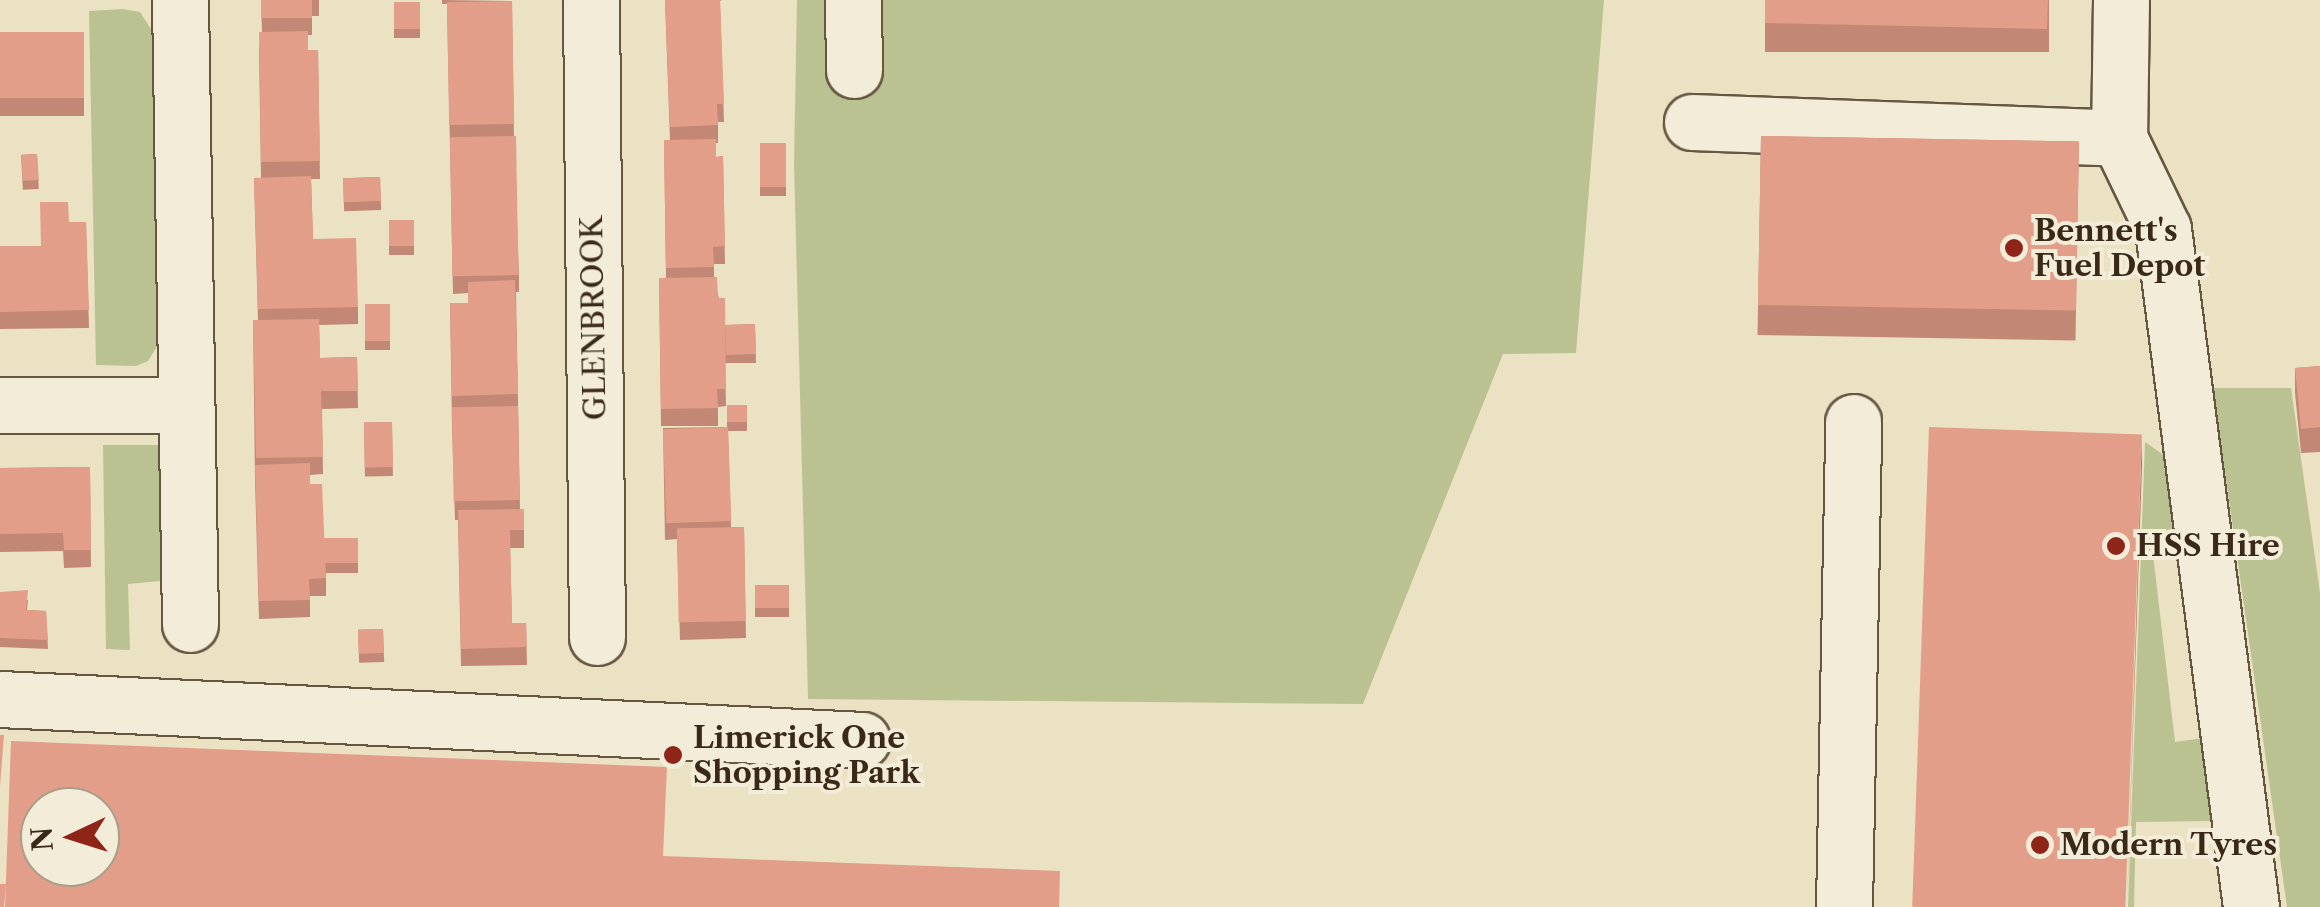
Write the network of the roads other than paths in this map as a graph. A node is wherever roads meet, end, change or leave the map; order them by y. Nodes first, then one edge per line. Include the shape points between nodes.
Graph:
1 (180, 0) edge
2 (591, 0) edge
3 (853, 0) edge
4 (2121, 0) edge
5 (854, 70) dead end
6 (1692, 122) dead end
7 (2119, 138) junction
8 (0, 405) edge
9 (186, 405) junction
10 (1853, 422) dead end
11 (190, 624) dead end
12 (597, 637) dead end
13 (0, 698) edge
14 (862, 740) dead end
15 (1844, 907) edge
16 (2251, 907) edge

1 - 9 street
2 - 12 street, GLENBROOK
3 - 5 street
4 - 7 street
6 - 7 street
7 - 16 street via 2163,229
8 - 9 street
9 - 11 street
10 - 15 street
13 - 14 street

